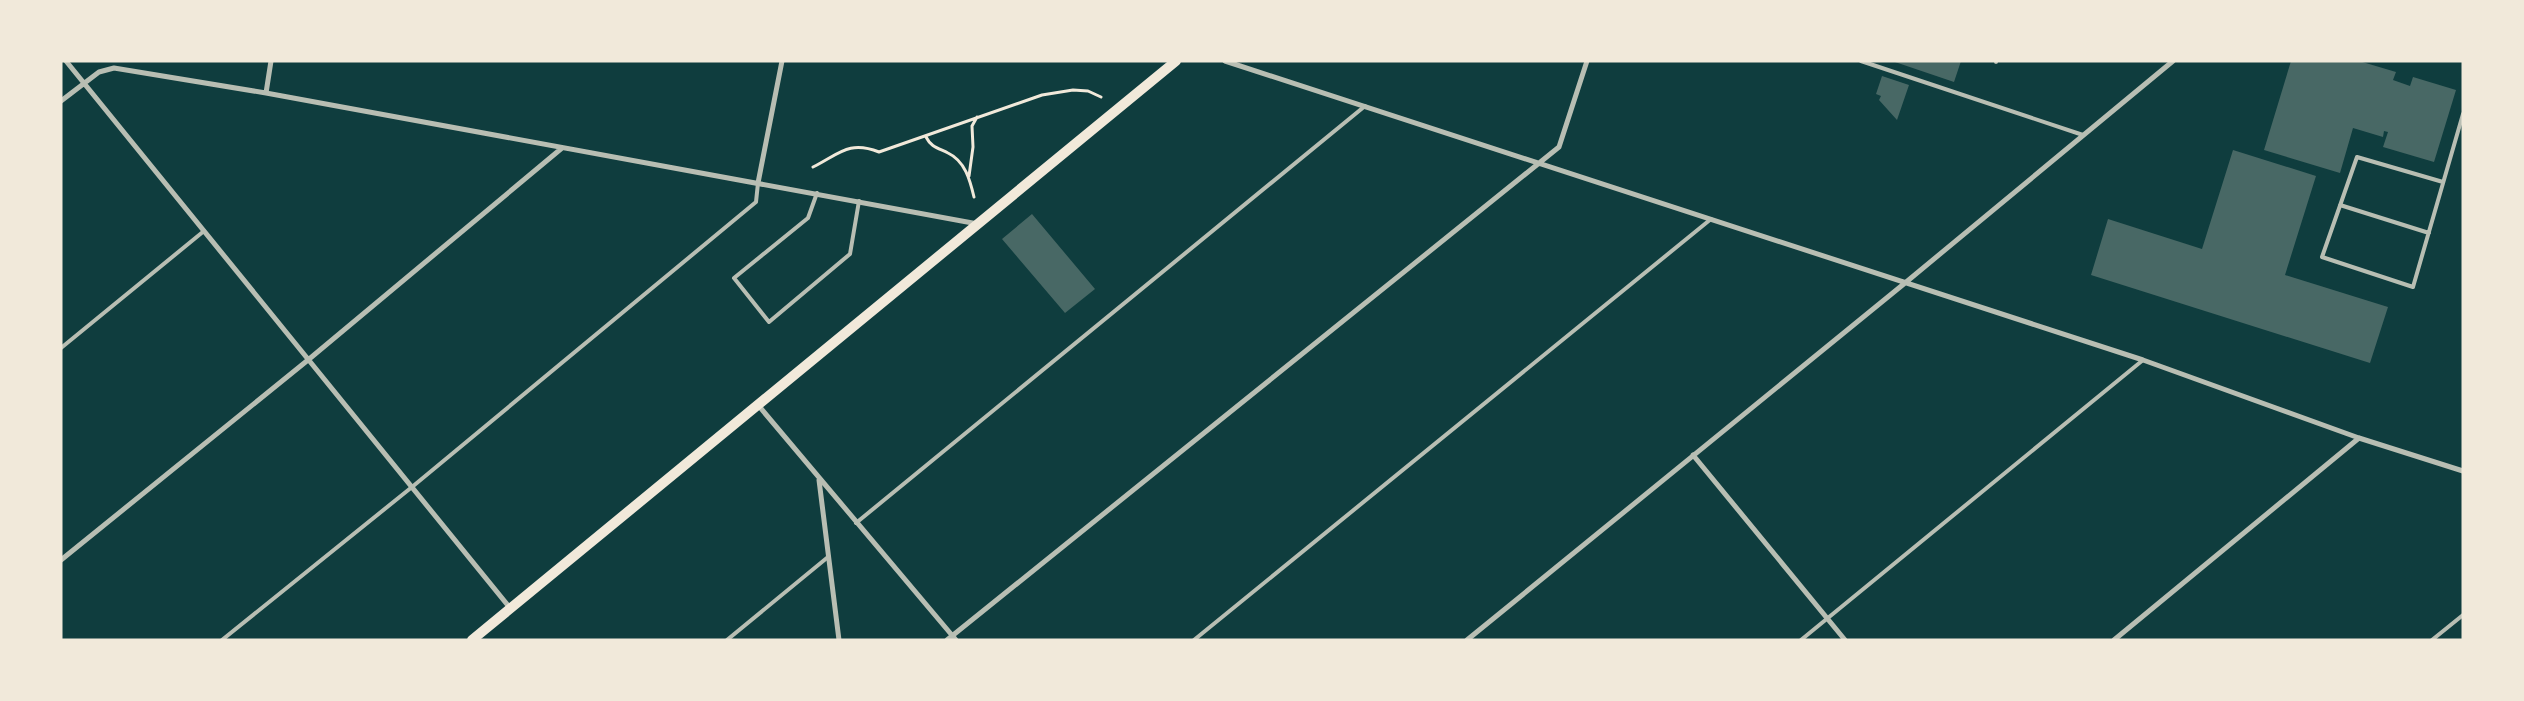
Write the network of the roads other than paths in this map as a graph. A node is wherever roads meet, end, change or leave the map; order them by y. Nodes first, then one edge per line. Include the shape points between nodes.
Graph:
1 (66, 61) edge
2 (271, 61) edge
3 (782, 61) edge
4 (1176, 61) edge
5 (1225, 61) edge
6 (1587, 61) edge
7 (1861, 61) edge
8 (2173, 61) edge
9 (84, 82) junction
10 (266, 92) junction
11 (61, 100) edge
12 (1366, 105) junction
13 (2463, 114) edge
14 (2083, 136) junction
15 (562, 148) junction
16 (1540, 163) junction
17 (2443, 182) junction
18 (758, 183) junction
19 (817, 193) junction
20 (859, 201) junction
21 (2340, 205) junction
22 (1711, 219) junction
23 (978, 224) junction
24 (204, 231) junction
25 (2429, 233) junction
26 (1905, 283) junction
27 (61, 348) edge
28 (308, 360) junction
29 (2143, 360) junction
30 (758, 405) junction
31 (2359, 438) junction
32 (1693, 455) junction
33 (2463, 471) edge
34 (819, 479) junction
35 (412, 487) junction
36 (856, 523) junction
37 (828, 557) junction
38 (61, 560) edge
39 (510, 608) junction
40 (2463, 615) edge
41 (1827, 618) junction
42 (954, 638) edge
43 (222, 640) edge
44 (472, 640) edge
45 (727, 640) edge
46 (838, 640) edge
47 (947, 640) edge
48 (1194, 640) edge
49 (1467, 640) edge
50 (1801, 640) edge
51 (1845, 640) edge
52 (2114, 640) edge
53 (2432, 640) edge

1 - 9 street
2 - 10 street
3 - 18 street
4 - 23 main road
5 - 12 street
6 - 16 street via 1559,147
7 - 14 lane
8 - 14 street
9 - 10 street via 99,72 114,68
9 - 11 street
9 - 24 street
10 - 15 street
12 - 16 street
12 - 36 lane
13 - 17 lane
14 - 26 street
15 - 18 street
15 - 28 street
16 - 22 street
16 - 42 street
17 - 21 lane via 2357,157
17 - 25 lane
18 - 19 street
18 - 35 lane via 756,202
19 - 20 street
19 - 20 lane via 808,218 734,278 769,322 850,254
20 - 23 street
21 - 25 lane
21 - 25 lane via 2322,257 2413,287
22 - 26 street
22 - 48 lane
23 - 30 main road
24 - 27 lane
24 - 28 street
26 - 29 street
26 - 32 street
28 - 35 street
28 - 38 street
29 - 31 street
29 - 41 lane
30 - 34 street
30 - 39 main road
31 - 33 street
31 - 52 street
32 - 41 street
32 - 49 street
34 - 36 street
34 - 37 street
35 - 39 street
35 - 43 lane
36 - 42 street
37 - 45 lane
37 - 46 street
39 - 44 main road
40 - 53 lane
41 - 50 lane
41 - 51 street
42 - 47 street

